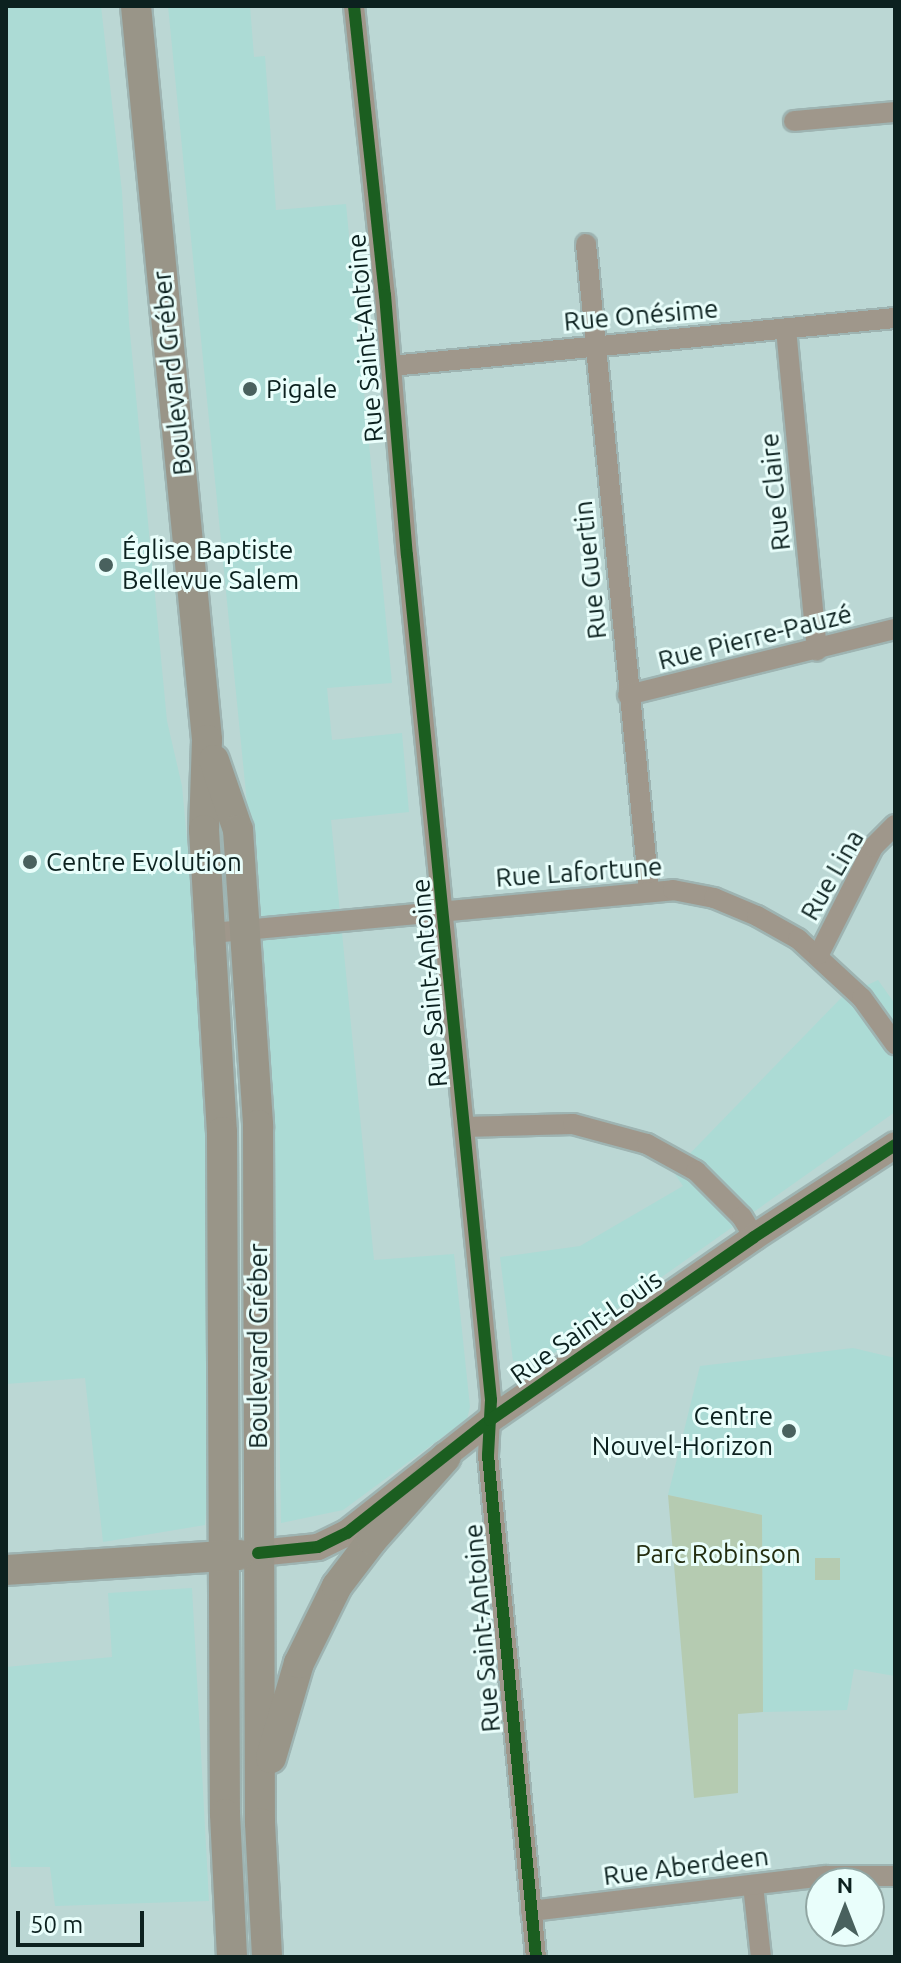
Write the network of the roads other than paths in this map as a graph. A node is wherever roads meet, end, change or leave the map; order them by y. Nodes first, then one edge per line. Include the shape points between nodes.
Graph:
1 (136, 6) edge
2 (354, 6) edge
3 (895, 112) edge
4 (794, 121) dead end
5 (586, 244) dead end
6 (895, 318) edge
7 (786, 329) junction
8 (594, 344) junction
9 (391, 366) junction
10 (895, 629) edge
11 (817, 651) junction
12 (628, 695) junction
13 (207, 740) junction
14 (895, 825) edge
15 (649, 890) junction
16 (445, 910) junction
17 (246, 931) junction
18 (212, 933) junction
19 (819, 954) junction
20 (895, 1044) edge
21 (464, 1127) junction
22 (895, 1145) edge
23 (754, 1237) junction
24 (490, 1420) junction
25 (446, 1457) junction
26 (258, 1553) junction
27 (222, 1556) junction
28 (6, 1570) edge
29 (260, 1823) junction
30 (895, 1876) edge
31 (753, 1885) junction
32 (531, 1911) junction
33 (232, 1957) edge
34 (267, 1957) edge
35 (536, 1957) edge
36 (761, 1957) edge

1 - 13 main road, Boulevard Gréber
2 - 9 street, Rue Saint-Antoine
3 - 4 street
5 - 8 street, Rue Guertin
6 - 7 street, Rue Onésime
7 - 8 street, Rue Onésime
7 - 11 street, Rue Claire
8 - 9 street, Rue Onésime
8 - 12 street, Rue Guertin
9 - 16 street, Rue Saint-Antoine
10 - 11 street, Rue Pierre-Pauzé
11 - 12 street, Rue Pierre-Pauzé
12 - 15 street, Rue Guertin
13 - 17 main road, Boulevard Gréber via 238,830
13 - 18 main road, Boulevard Gréber via 204,830
14 - 19 street, Rue Lina via 873,847
15 - 16 street, Rue Lafortune
15 - 19 street, Rue Lafortune via 714,898 757,916
16 - 17 street, Rue Lafortune
16 - 21 street, Rue Saint-Antoine
17 - 18 street, Rue Lafortune
17 - 26 main road, Boulevard Gréber via 258,1125
18 - 27 main road, Boulevard Gréber via 222,1132
19 - 20 street, Rue Lafortune via 862,998
21 - 23 street via 573,1124 647,1144 696,1171 742,1217
21 - 24 street, Rue Saint-Antoine
22 - 23 street, Rue Saint-Louis
23 - 24 street, Rue Saint-Louis
24 - 25 street, Rue Saint-Louis
24 - 32 street, Rue Saint-Antoine via 488,1455
25 - 26 street, Rue Saint-Louis via 334,1541
25 - 29 main road via 358,1557 323,1611 290,1685
26 - 27 main road, Rue Saint-Louis
26 - 29 main road, Boulevard Gréber
27 - 28 main road, Rue Saint-Louis
27 - 33 main road, Boulevard Gréber
29 - 34 main road, Boulevard Gréber
30 - 31 street, Rue Aberdeen via 826,1876
31 - 32 street, Rue Aberdeen
31 - 36 street
32 - 35 street, Rue Saint-Antoine

